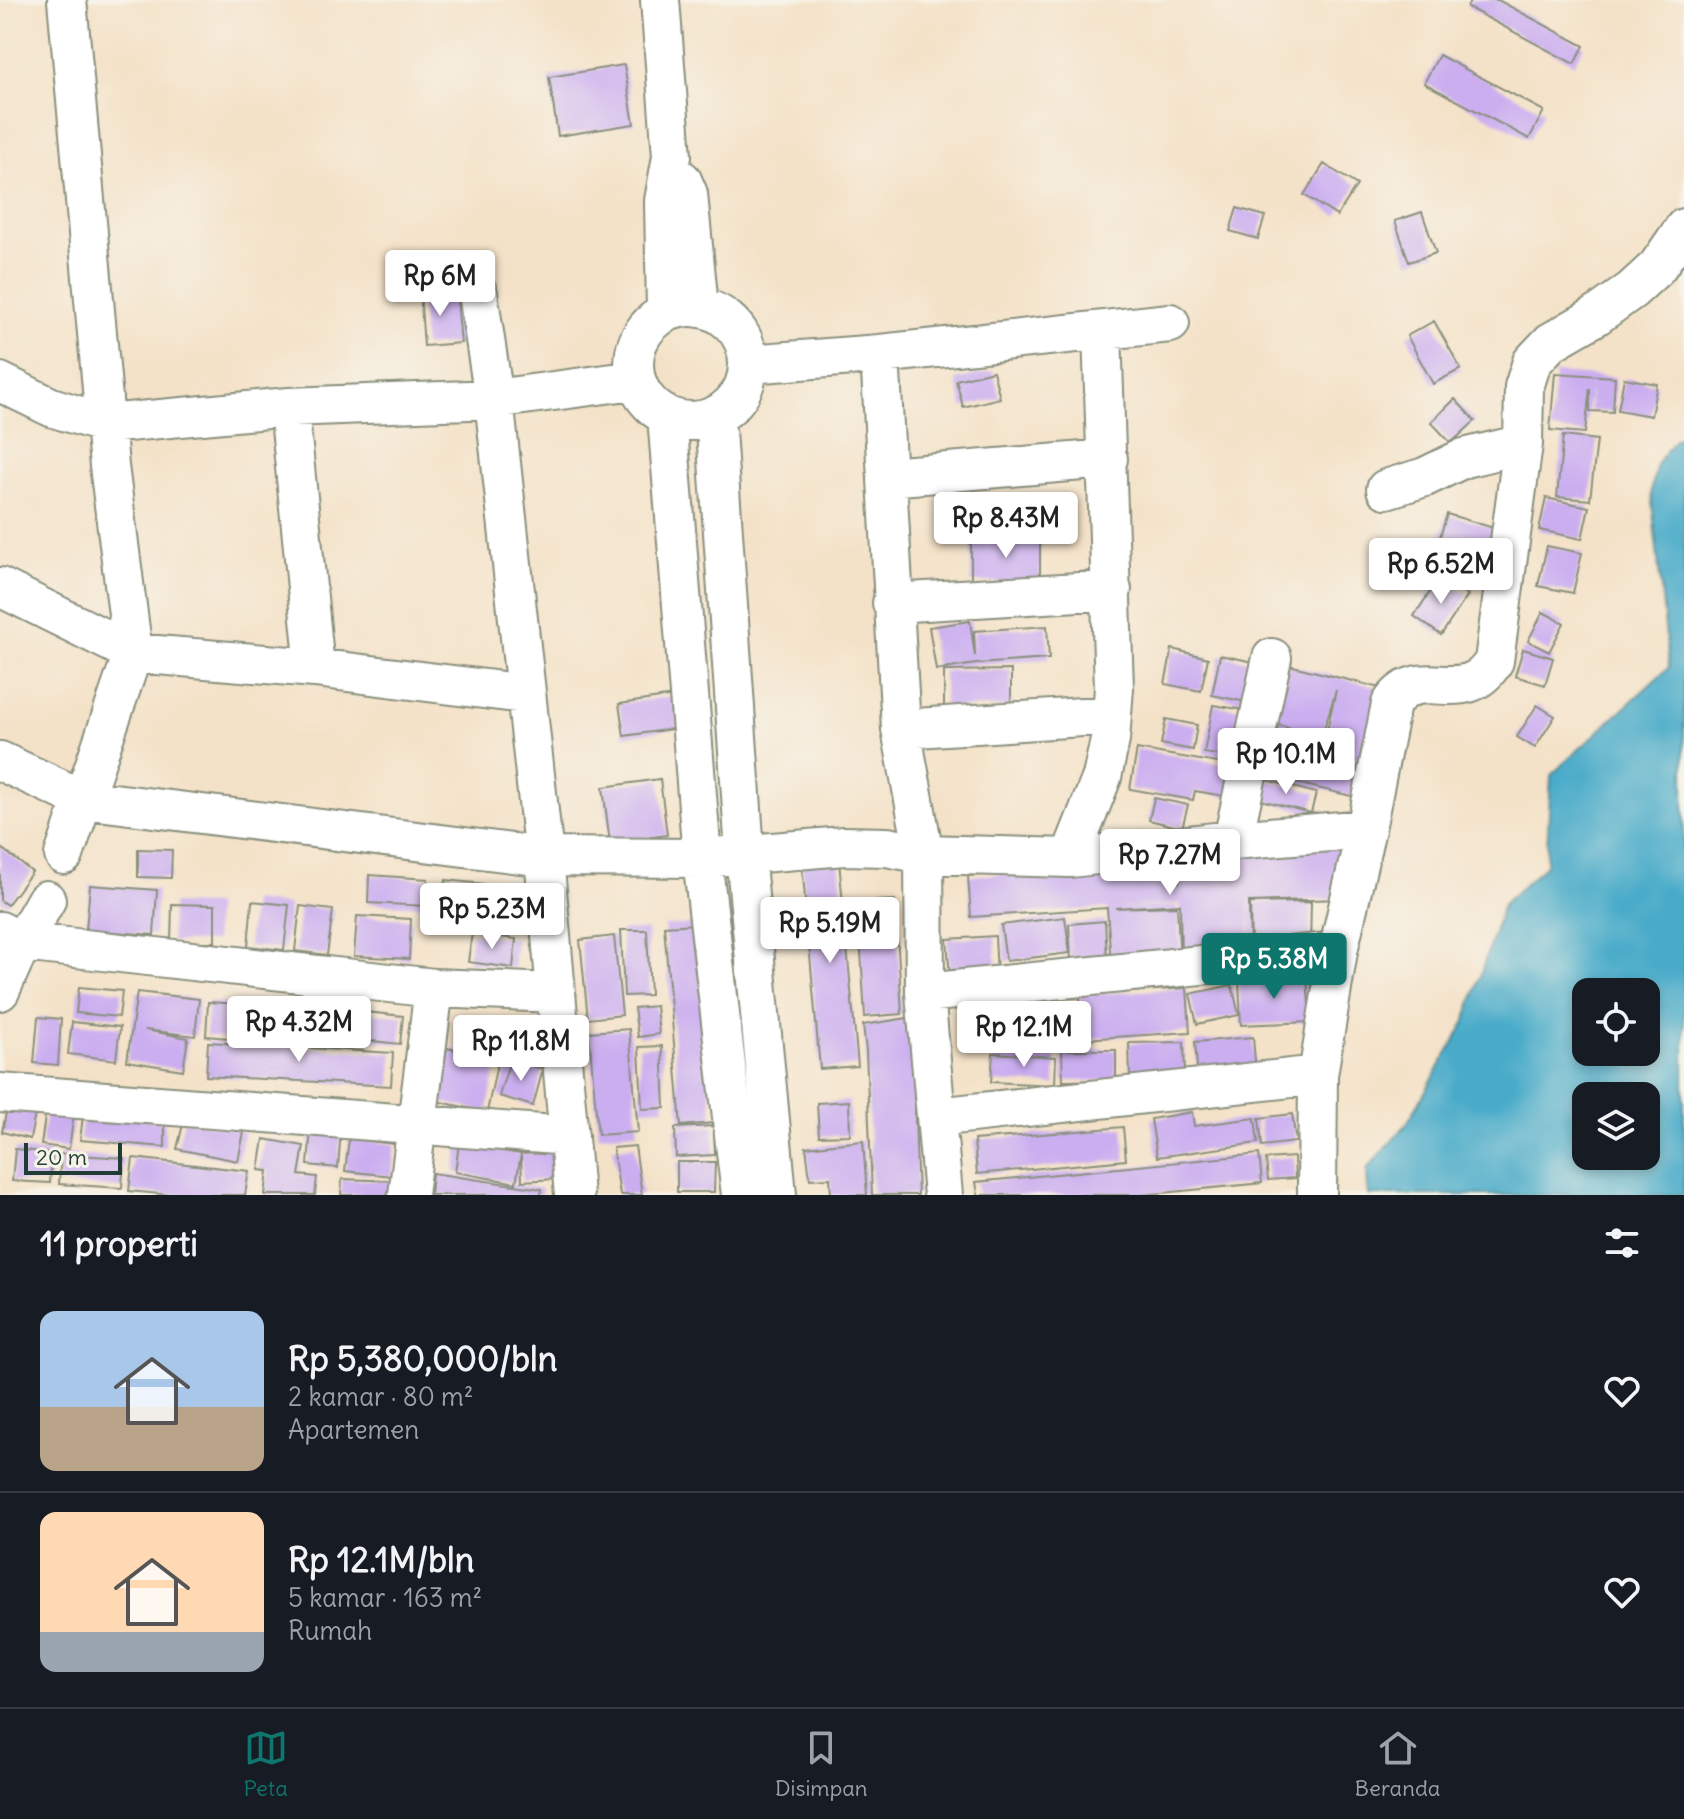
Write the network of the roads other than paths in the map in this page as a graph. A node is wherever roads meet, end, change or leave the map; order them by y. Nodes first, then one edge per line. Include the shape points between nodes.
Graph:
1 (67, 0) edge
2 (660, 0) edge
3 (1681, 239) edge
4 (478, 293) dead end
5 (683, 310) junction
6 (1170, 323) dead end
7 (1102, 331) junction
8 (880, 354) junction
9 (748, 364) junction
10 (635, 380) junction
11 (0, 382) edge
12 (494, 399) junction
13 (289, 407) junction
14 (667, 416) junction
15 (715, 416) junction
16 (106, 424) junction
17 (1523, 444) junction
18 (1108, 459) junction
19 (887, 477) junction
20 (1386, 489) dead end
21 (0, 587) edge
22 (1112, 590) junction
23 (892, 603) junction
24 (133, 653) junction
25 (1272, 658) dead end
26 (315, 668) junction
27 (525, 694) junction
28 (1112, 715) junction
29 (901, 729) junction
30 (0, 761) edge
31 (82, 799) junction
32 (1366, 829) junction
33 (1233, 840) junction
34 (745, 853) junction
35 (924, 854) junction
36 (64, 855) dead end
37 (544, 857) junction
38 (702, 858) junction
39 (1070, 858) junction
40 (46, 900) dead end
41 (11, 936) edge
42 (1338, 951) junction
43 (434, 988) junction
44 (0, 991) edge
45 (555, 993) junction
46 (925, 993) junction
47 (1318, 1075) junction
48 (0, 1093) edge
49 (936, 1117) junction
50 (416, 1124) junction
51 (569, 1136) junction
52 (408, 1195) edge
53 (574, 1195) edge
54 (741, 1195) edge
55 (777, 1195) edge
56 (943, 1195) edge
57 (1317, 1195) edge

1 - 16 street
2 - 5 street via 672,156 664,201
3 - 17 street via 1632,290 1551,342 1532,362 1524,387
4 - 12 street
5 - 9 street via 714,312 728,321 746,348
5 - 10 street via 642,333 633,364
6 - 7 street
7 - 8 street
7 - 18 street
8 - 9 street
8 - 19 street
9 - 15 street via 739,395
10 - 12 street
10 - 14 street via 653,408
11 - 16 street via 51,407
12 - 13 street
12 - 27 street
13 - 16 street
13 - 26 street
14 - 15 street via 699,421
14 - 38 street
15 - 34 street
16 - 24 street
17 - 20 street via 1464,458
17 - 32 street via 1494,661 1486,675 1471,684 1411,685 1399,691 1391,704
18 - 19 street
18 - 22 street
19 - 23 street
21 - 24 street
22 - 23 street
22 - 28 street
23 - 29 street
24 - 26 street
24 - 31 street
25 - 33 street
26 - 27 street
27 - 37 street
28 - 29 street
28 - 39 street via 1102,777
29 - 35 street
30 - 31 street
31 - 36 street
31 - 37 street
32 - 33 street
32 - 42 street
33 - 39 street
34 - 35 street via 844,846
34 - 38 street
34 - 55 street
35 - 39 street
35 - 46 street
37 - 38 street
37 - 45 street
38 - 54 street
40 - 41 street
41 - 43 street
41 - 44 street
42 - 46 street
42 - 47 street
43 - 45 street
43 - 50 street
45 - 51 street
46 - 49 street
47 - 49 street
47 - 57 street
48 - 50 street
49 - 56 street
50 - 51 street
50 - 52 street
51 - 53 street

